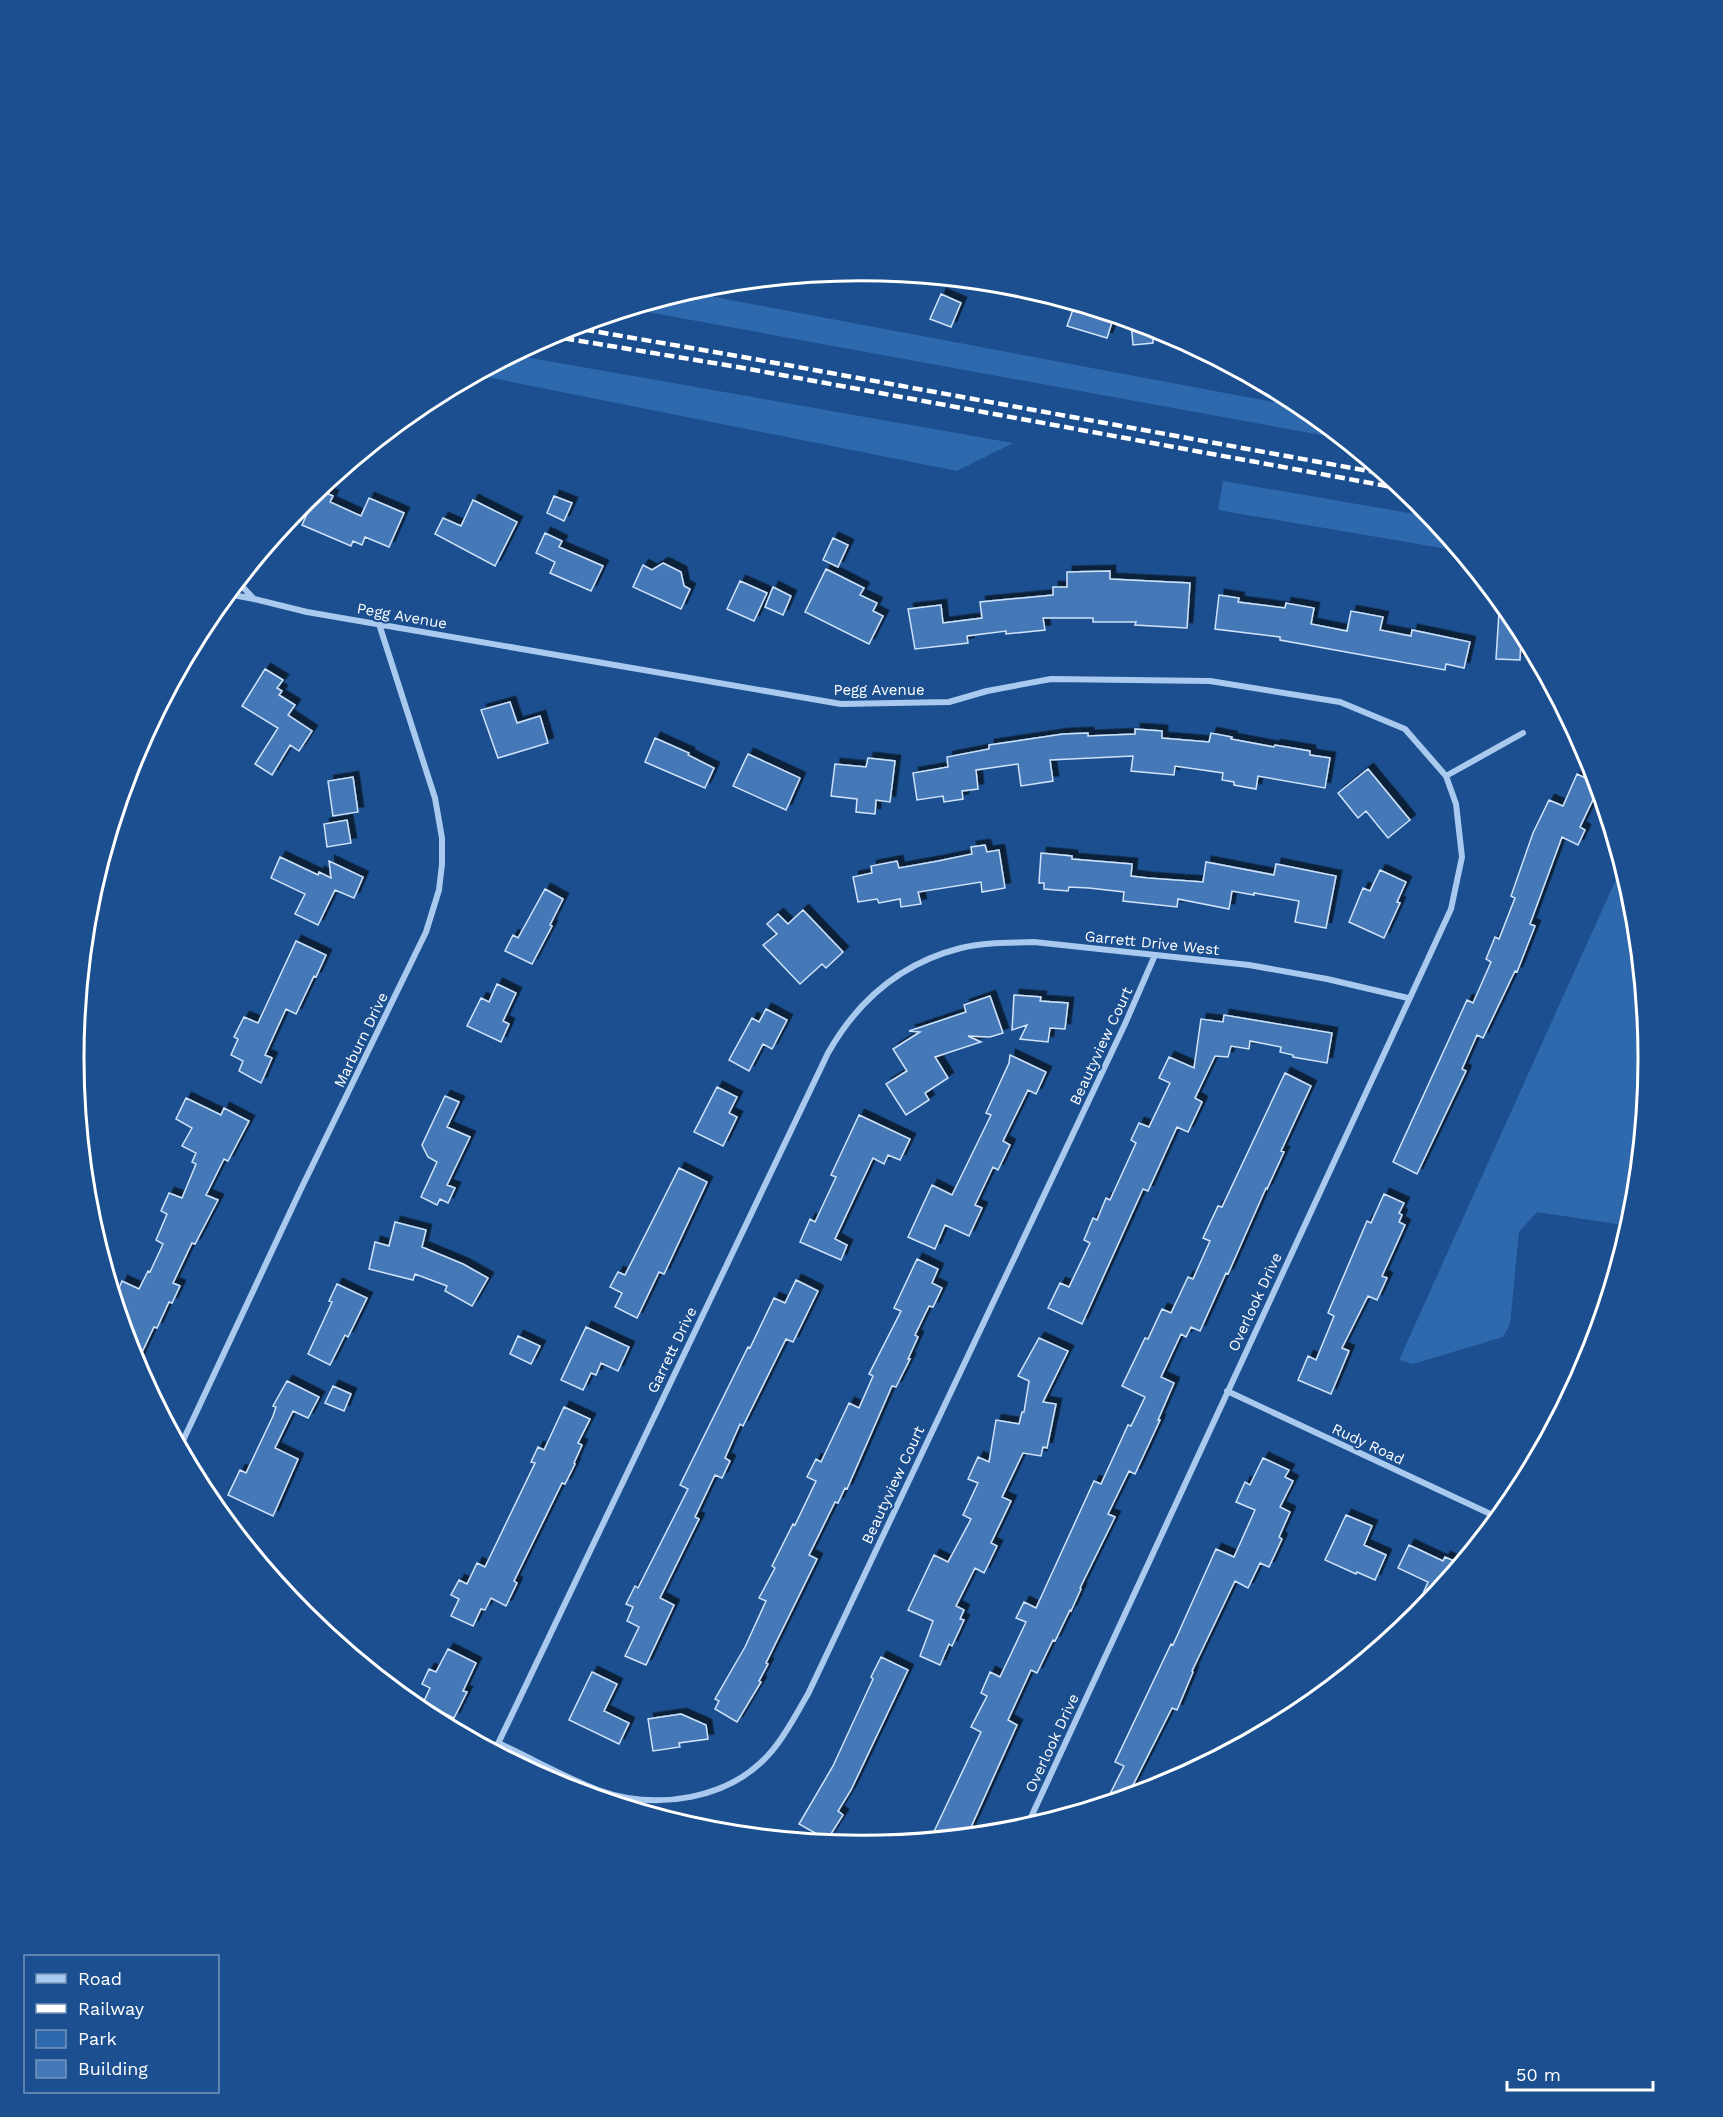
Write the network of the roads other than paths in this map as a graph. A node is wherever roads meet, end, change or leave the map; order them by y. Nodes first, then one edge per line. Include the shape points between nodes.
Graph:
1 (243, 588) edge
2 (237, 596) edge
3 (254, 599) junction
4 (378, 624) junction
5 (1523, 733) dead end
6 (1446, 776) junction
7 (1155, 955) junction
8 (897, 976) joint
9 (1408, 998) junction
10 (1227, 1391) junction
11 (184, 1439) edge
12 (1491, 1514) edge
13 (498, 1743) joint
14 (1031, 1817) edge

1 - 3 street
2 - 3 street, Pegg Avenue
3 - 4 street, Pegg Avenue
4 - 6 street, Pegg Avenue via 841,704 949,702 1051,679 1210,681 1340,702 1405,729
4 - 11 street, Marburn Drive via 435,798 442,838 438,890 426,932
5 - 6 street
6 - 9 street, Overlook Drive via 1456,804 1462,857 1451,909
7 - 8 street, Garrett Drive West via 1034,942 999,943 962,947 932,957
7 - 9 street, Garrett Drive West via 1249,965
7 - 13 street, Beautyview Court via 808,1694 770,1754 733,1783 710,1792 677,1799 642,1799 599,1790
8 - 13 street, Garrett Drive via 856,1010 828,1053
9 - 10 street, Overlook Drive
10 - 12 street, Rudy Road
10 - 14 street, Overlook Drive

